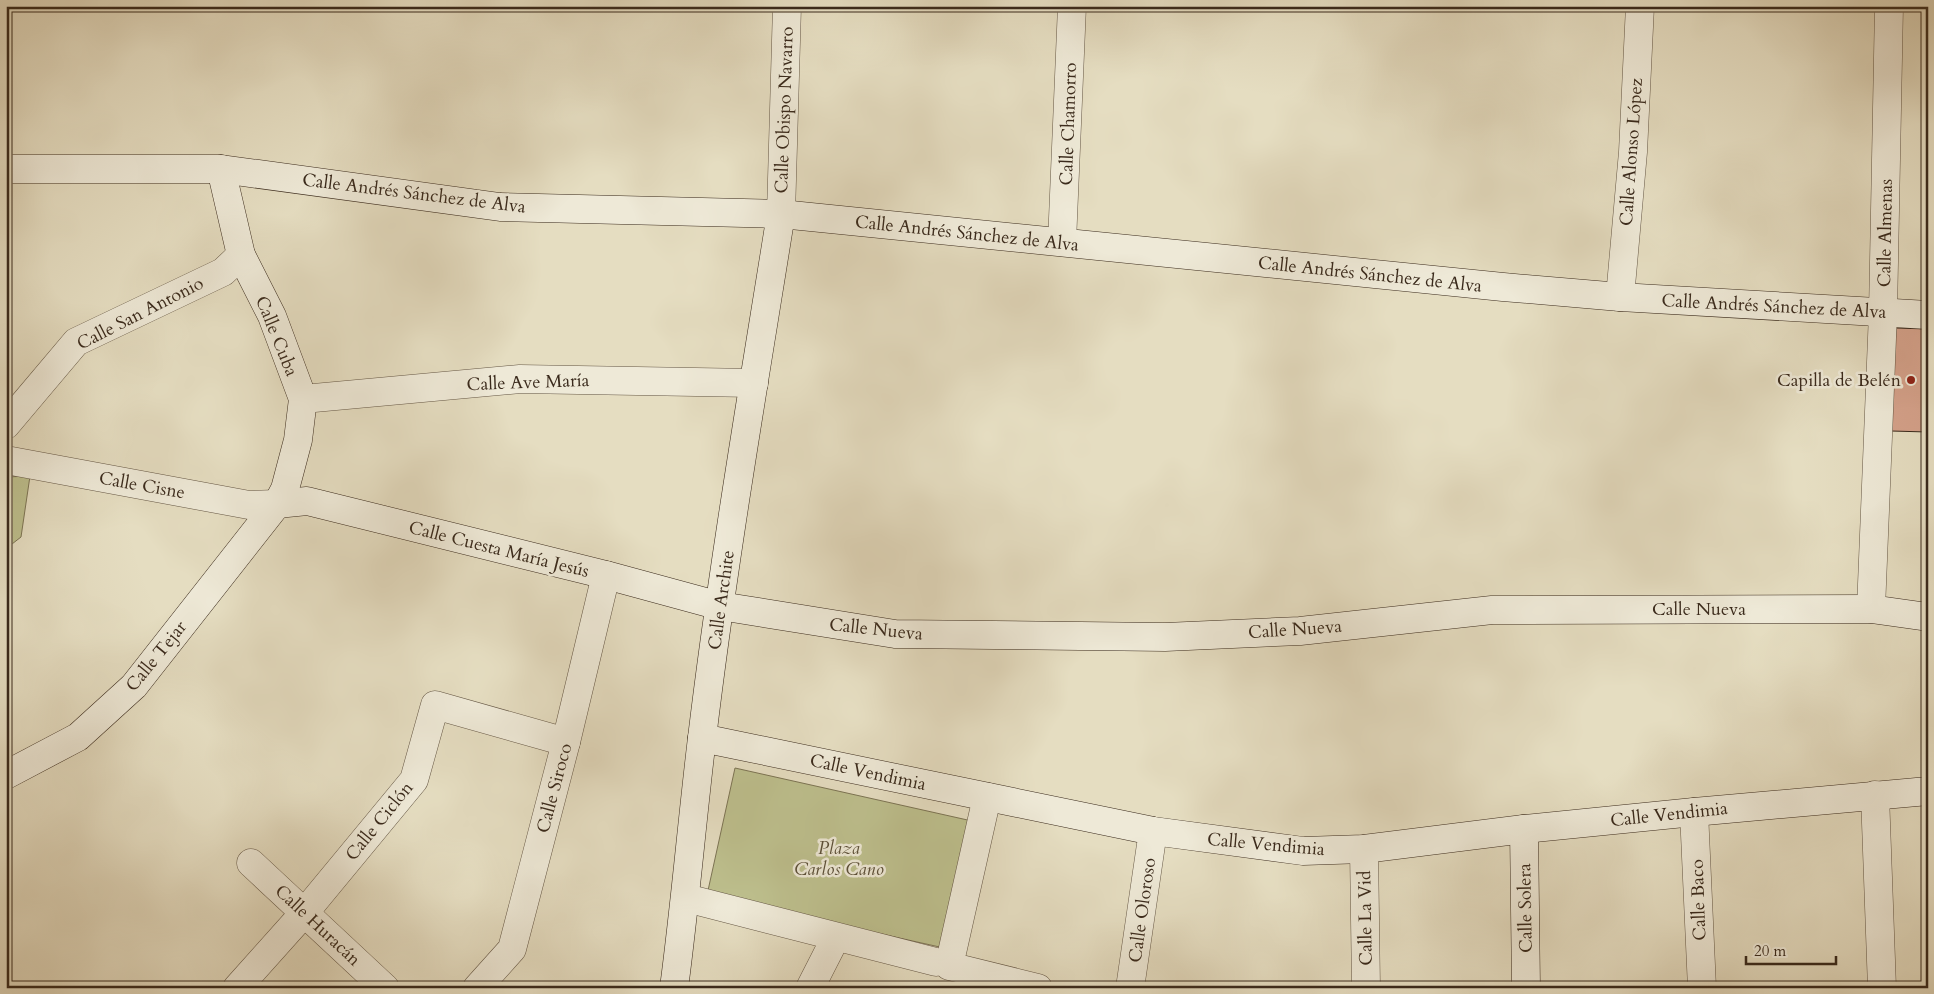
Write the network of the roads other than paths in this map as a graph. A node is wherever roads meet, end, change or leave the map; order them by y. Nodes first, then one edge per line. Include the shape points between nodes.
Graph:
1 (787, 6) edge
2 (1072, 6) edge
3 (1640, 6) edge
4 (1889, 6) edge
5 (6, 169) edge
6 (221, 169) junction
7 (781, 214) junction
8 (1062, 242) junction
9 (241, 255) junction
10 (1620, 297) junction
11 (1884, 313) junction
12 (1928, 315) edge
13 (754, 383) junction
14 (303, 399) junction
15 (6, 425) edge
16 (6, 460) edge
17 (277, 504) junction
18 (606, 575) junction
19 (720, 606) junction
20 (1872, 609) junction
21 (1928, 617) edge
22 (702, 738) junction
23 (566, 742) junction
24 (6, 775) edge
25 (1928, 791) edge
26 (1875, 794) junction
27 (987, 797) junction
28 (1694, 812) junction
29 (1524, 829) junction
30 (1153, 831) junction
31 (1364, 849) junction
32 (251, 863) dead end
33 (686, 898) junction
34 (305, 912) junction
35 (836, 937) junction
36 (942, 964) junction
37 (238, 988) edge
38 (385, 988) edge
39 (477, 988) edge
40 (674, 988) edge
41 (810, 988) edge
42 (1038, 988) edge
43 (1130, 988) edge
44 (1366, 988) edge
45 (1526, 988) edge
46 (1702, 988) edge
47 (1882, 988) edge

1 - 7 street, Calle Obispo Navarro
2 - 8 street, Calle Chamorro
3 - 10 street, Calle Alonso López via 1633,152
4 - 11 street, Calle Almenas
5 - 6 street, Calle Andrés Sánchez de Alva
6 - 7 street, Calle Andrés Sánchez de Alva via 500,207
6 - 9 street, Calle Cuba
7 - 8 street, Calle Andrés Sánchez de Alva
7 - 13 street, Calle Archite
8 - 10 street, Calle Andrés Sánchez de Alva
9 - 14 street, Calle Cuba via 272,316
9 - 15 street, Calle San Antonio via 223,272 76,342
10 - 11 street, Calle Andrés Sánchez de Alva
11 - 12 street, Calle Andrés Sánchez de Alva
11 - 20 street, Calle Almenas
13 - 14 street, Calle Ave María via 520,379
13 - 19 street, Calle Archite
14 - 17 street, Calle Cuba via 298,440 285,490
16 - 17 street, Calle Cisne via 250,505
17 - 18 street, Calle Cuesta María Jesús via 307,501
17 - 24 street, Calle Tejar via 134,686 78,737
18 - 19 street, Calle Cuesta María Jesús
18 - 23 street, Calle Siroco
19 - 20 street, Calle Nueva via 895,634 1165,637 1300,631 1492,610
19 - 22 street, Calle Archite
20 - 21 street, Calle Nueva
22 - 27 street, Calle Vendimia
22 - 33 street, Calle Archite
23 - 34 street, Calle Ciclón via 435,705 414,780
23 - 39 street, Calle Siroco via 512,949
25 - 26 street, Calle Vendimia
26 - 28 street, Calle Vendimia
26 - 47 street
27 - 30 street, Calle Vendimia
27 - 36 street
28 - 29 street, Calle Vendimia
28 - 46 street, Calle Baco
29 - 31 street, Calle Vendimia
29 - 45 street, Calle Solera
30 - 31 street, Calle Vendimia via 1303,851
30 - 43 street, Calle Oloroso
31 - 44 street, Calle La Vid
32 - 34 street, Calle Huracán
33 - 35 street
33 - 40 street, Calle Archite
34 - 37 street
34 - 38 street, Calle Huracán
35 - 36 street
35 - 41 street
36 - 42 street

